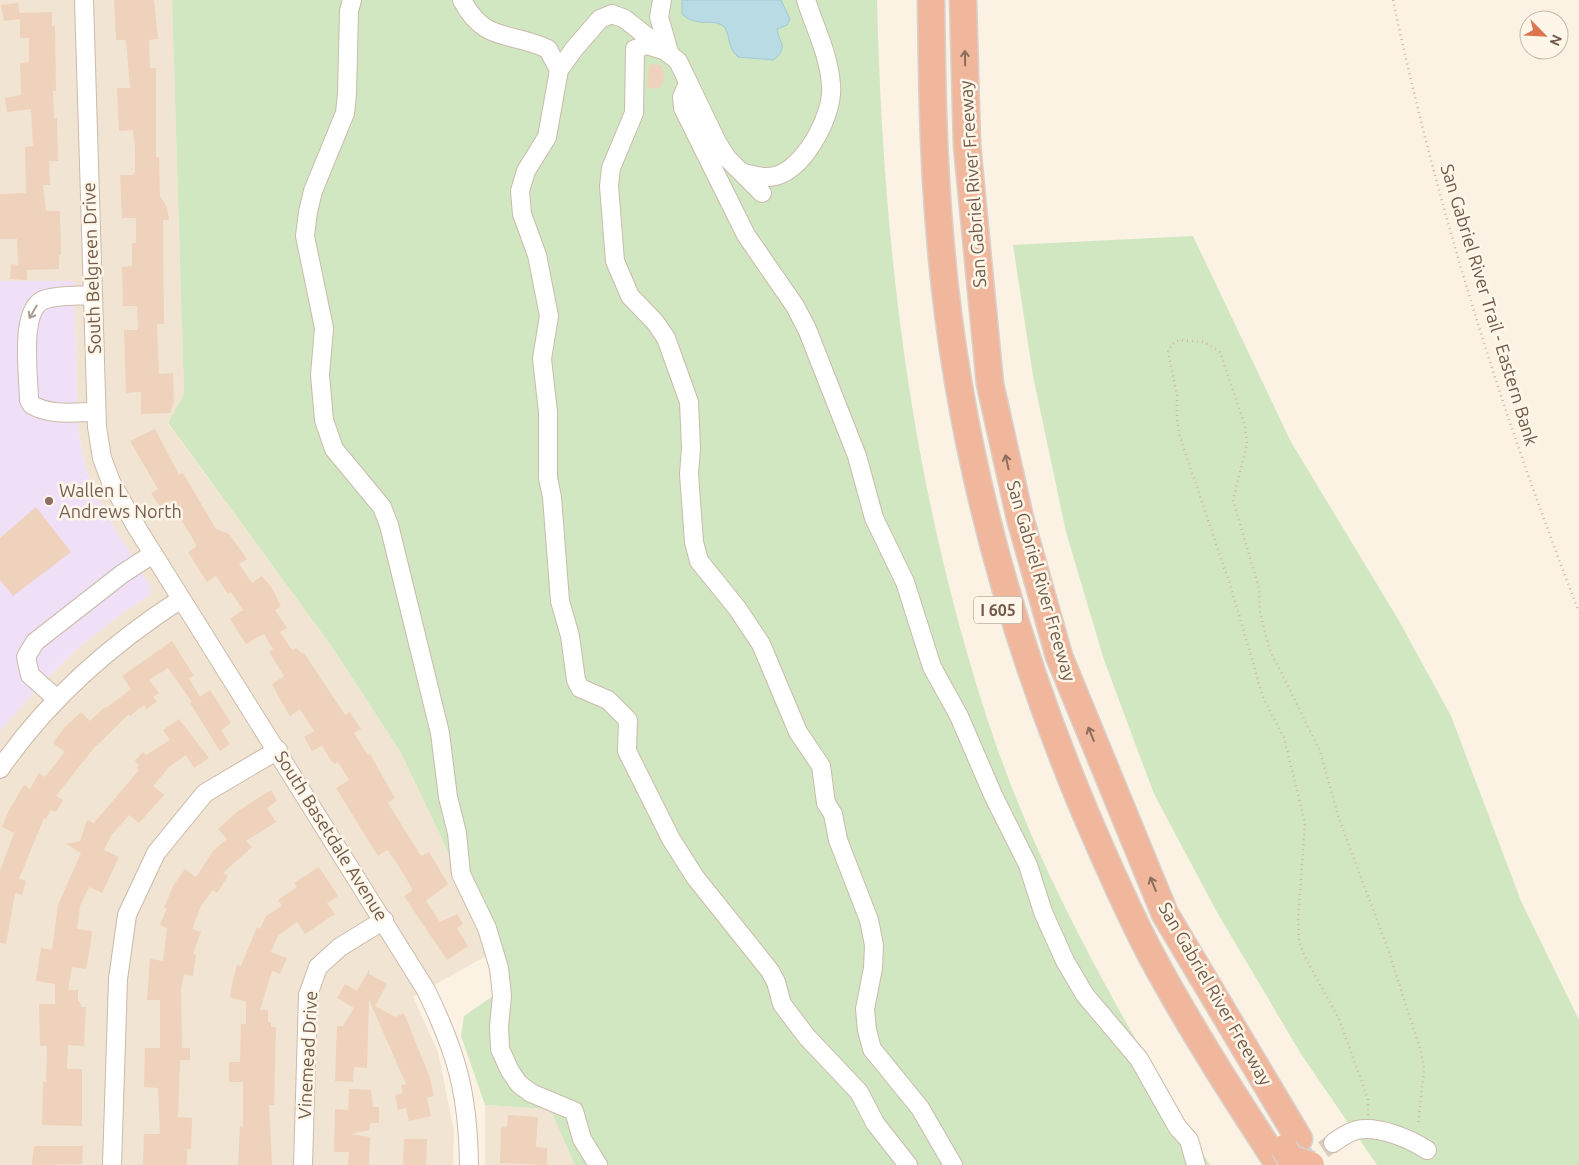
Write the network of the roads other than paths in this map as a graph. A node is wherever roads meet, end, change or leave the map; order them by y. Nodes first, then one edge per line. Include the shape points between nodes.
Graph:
1 (84, 0) edge
2 (352, 0) edge
3 (462, 0) edge
4 (662, 0) edge
5 (806, 0) edge
6 (917, 0) edge
7 (931, 0) edge
8 (944, 0) edge
9 (963, 0) edge
10 (548, 49) junction
11 (574, 49) junction
12 (669, 52) junction
13 (559, 70) junction
14 (688, 83) junction
15 (743, 173) junction
16 (762, 193) dead end
17 (92, 295) junction
18 (96, 412) junction
19 (137, 528) joint
20 (153, 554) junction
21 (181, 599) junction
22 (56, 699) junction
23 (278, 750) junction
24 (0, 769) edge
25 (384, 920) junction
26 (1333, 1143) tunnel mouth
27 (1427, 1150) road end
28 (1277, 1156) edge
29 (112, 1165) edge
30 (303, 1165) edge
31 (469, 1165) edge
32 (598, 1165) edge
33 (908, 1165) edge
34 (953, 1165) edge
35 (1196, 1165) edge
36 (1311, 1165) edge
37 (1317, 1165) edge

1 - 17 street, South Belgreen Drive
2 - 32 street via 345,113 313,191 305,236 324,328 320,375 324,420 334,449 382,507 389,525 440,733 461,874 488,928 499,968 502,996 500,1048 519,1084 531,1093 574,1111 582,1139
3 - 10 street via 470,15 485,28 503,37
4 - 12 street via 659,17
5 - 15 street via 829,68 832,98 827,114 810,147 791,169 765,178
6 - 28 highway, San Gabriel River Freeway / I 605 via 922,174 935,317 963,474 1024,694 1052,770 1114,910 1158,996 1189,1050
7 - 28 highway via 934,152 943,268 966,420 1002,576 1052,731 1108,866 1150,952 1229,1087
8 - 28 highway via 950,199 964,326 990,471 1032,628 1102,820 1181,981 1230,1065
28 -> 9 highway, San Gabriel River Freeway / I 605 via 1165,914 1059,656 1020,518 990,384 967,145
10 - 11 street
10 - 13 street
11 - 12 street via 600,19 612,14 625,19
11 - 13 street
12 - 14 street
12 - 34 street via 647,45 635,49 634,113 611,168 609,186 615,261 630,296 666,338 689,402 689,474 694,542 699,561 737,608 760,644 798,732 821,766 826,803 833,814 838,840 869,920 874,945 865,1009 872,1049 920,1108
13 - 33 street via 547,137 526,171 520,191 522,214 537,255 549,316 542,359 548,412 547,462 560,601 572,643 576,680 580,688 608,700 628,720 627,751 682,858 770,971 782,1004 807,1037 859,1092 875,1123
14 - 15 street via 717,142 727,158
14 - 35 street via 682,97 683,108 746,234 807,329 857,456 874,518 905,582 932,667 959,716 1028,865 1043,912 1066,961 1085,995 1139,1059 1178,1128 1189,1140
15 - 16 street
17 - 18 street, South Belgreen Drive
17 -> 18 street via 44,299 34,308 28,323 29,400 32,406 61,413
18 - 19 street, South Belgreen Drive via 102,458 111,482
19 - 20 street, South Basetdale Avenue
20 - 21 street, South Basetdale Avenue
20 - 22 street via 35,642 26,657 30,675
21 - 22 street via 139,626
21 - 23 street, South Basetdale Avenue
22 - 24 street via 20,739
23 - 25 street, South Basetdale Avenue
23 - 29 street via 205,793 156,853 127,915 118,979
25 - 30 street, Vinemead Drive via 340,947 318,967 308,995
25 - 31 street, South Basetdale Avenue via 447,1032 460,1072 468,1121
26 - 27 street via 1351,1132 1369,1130 1384,1132
28 - 36 highway, bridge
28 - 37 highway, San Gabriel River Freeway / I 605

